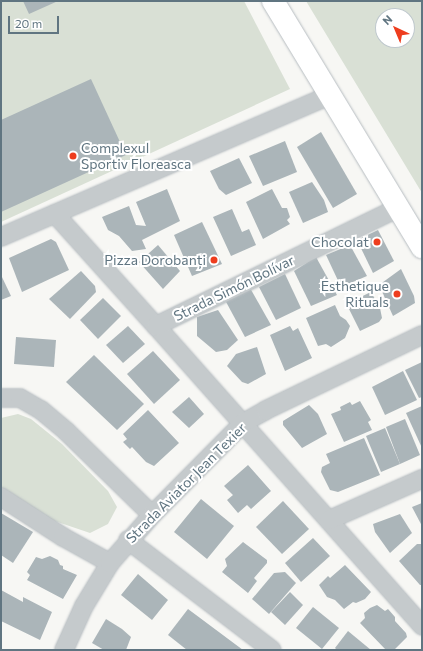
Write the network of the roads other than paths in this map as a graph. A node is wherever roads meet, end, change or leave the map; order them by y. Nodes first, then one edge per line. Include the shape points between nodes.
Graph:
1 (273, 1) edge
2 (330, 95) junction
3 (398, 208) junction
4 (55, 214) junction
5 (1, 237) edge
6 (422, 247) edge
7 (156, 326) junction
8 (422, 335) edge
9 (1, 398) edge
10 (243, 423) junction
11 (422, 480) edge
12 (1, 497) edge
13 (152, 515) junction
14 (329, 520) junction
15 (128, 540) junction
16 (110, 563) junction
17 (420, 620) edge
18 (64, 650) edge
19 (272, 650) edge

1 - 2 street
2 - 3 street
2 - 4 street
3 - 6 street
3 - 7 street, Strada Simón Bolívar
4 - 5 street
4 - 7 street
7 - 10 street
8 - 10 street, Strada Aviator Jean Texier
9 - 13 street via 20,398 41,410
10 - 13 street, Strada Aviator Jean Texier
10 - 14 street
11 - 14 street
12 - 16 street via 63,537
13 - 15 street, Strada Aviator Jean Texier
14 - 17 street
15 - 16 street, Strada Aviator Jean Texier
15 - 19 street
16 - 18 street, Strada Aviator Jean Texier via 84,606

